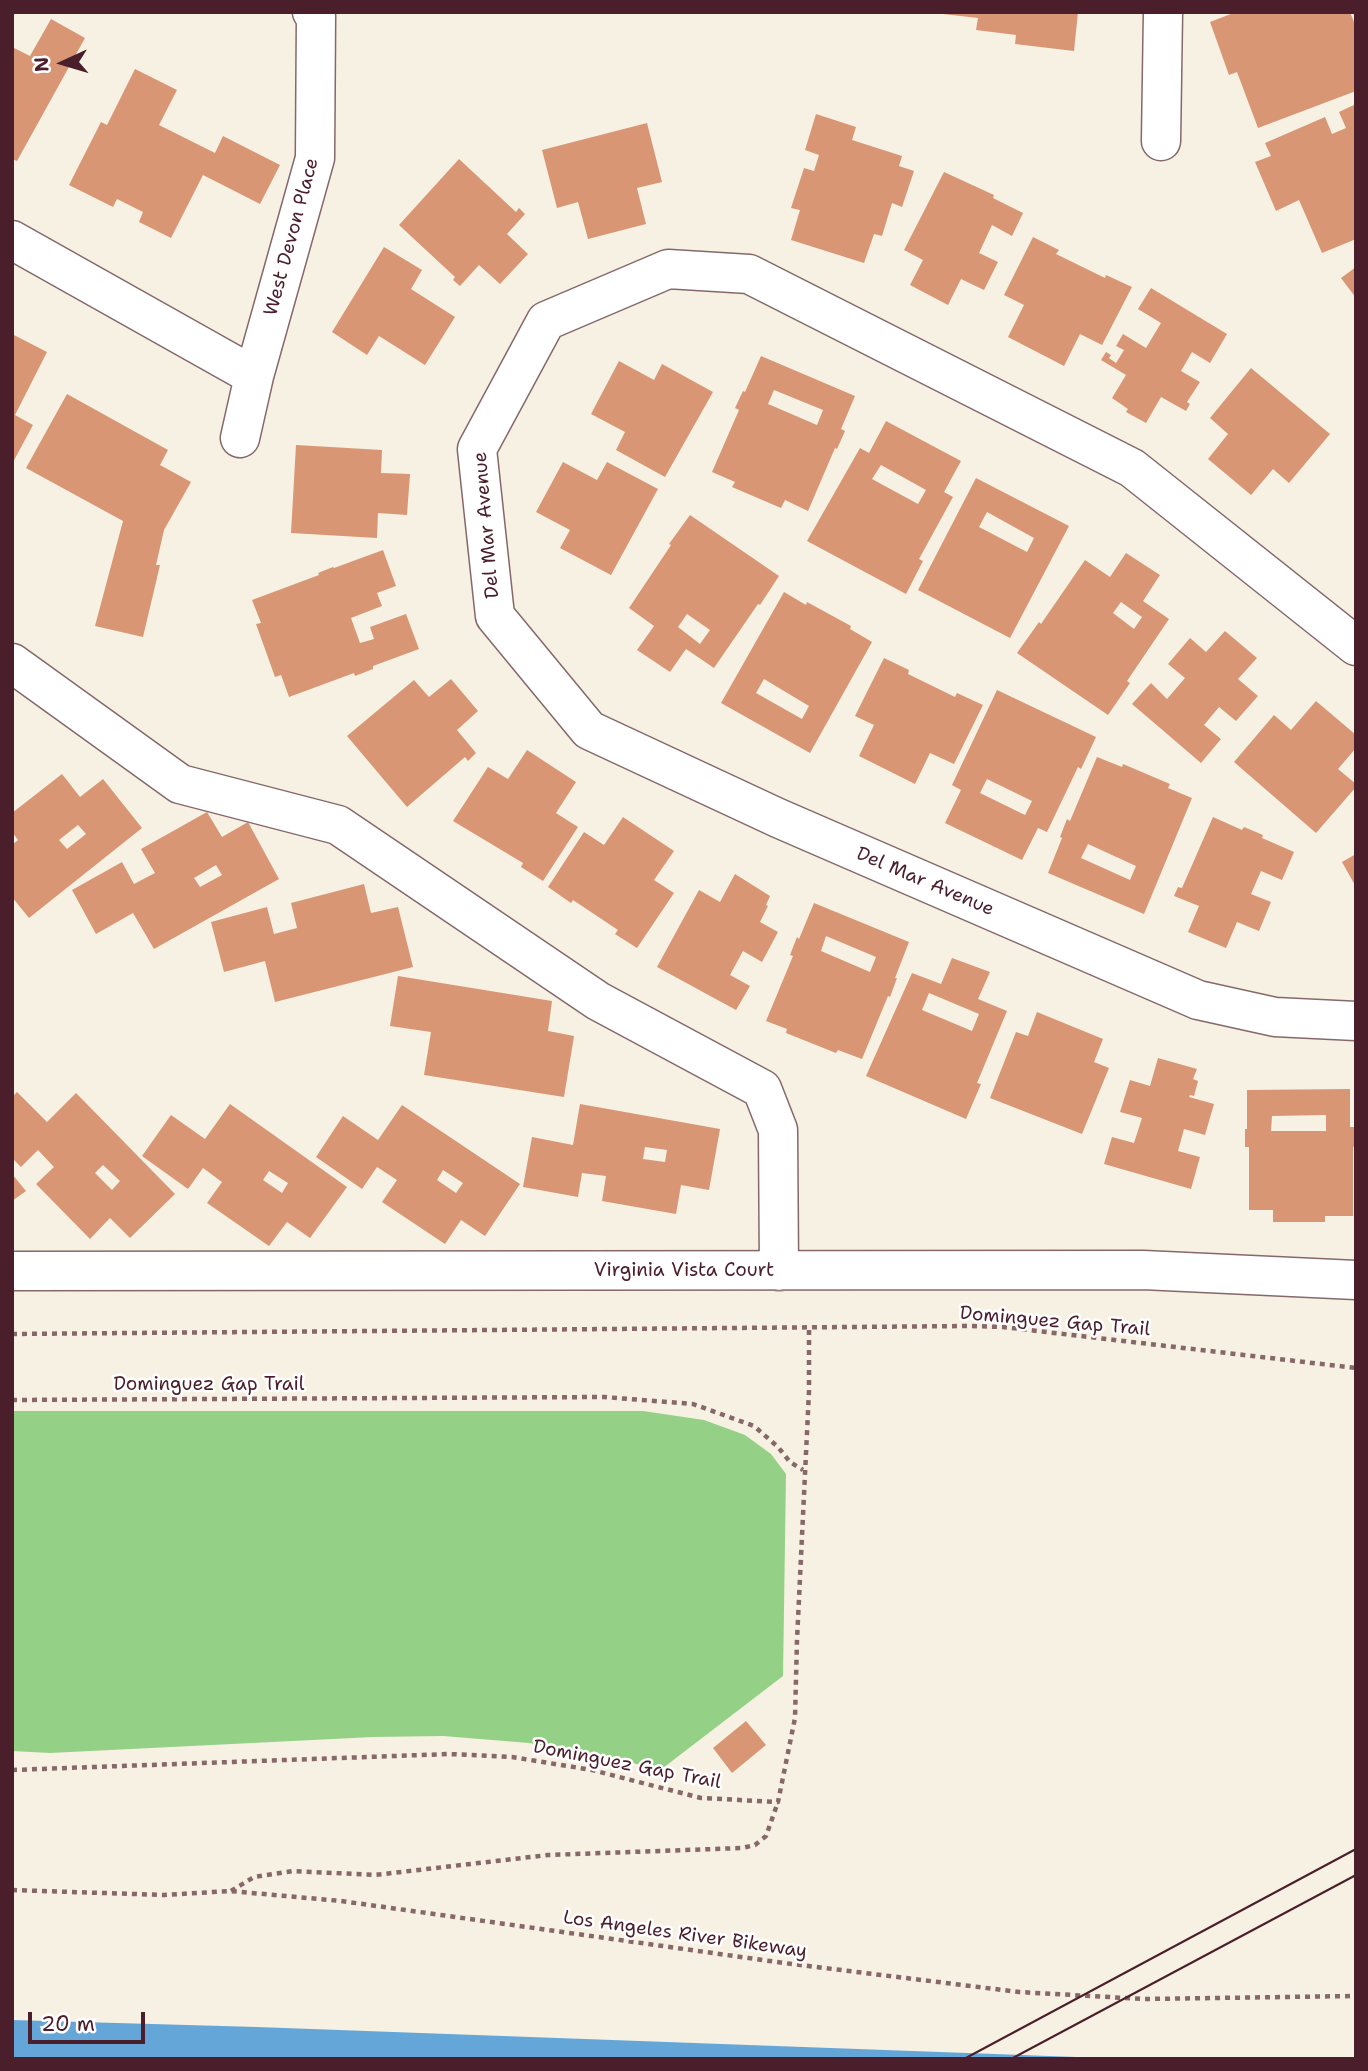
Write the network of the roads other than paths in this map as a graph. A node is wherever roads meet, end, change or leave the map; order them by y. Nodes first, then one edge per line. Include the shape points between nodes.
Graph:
1 (313, 12) edge
2 (1163, 12) edge
3 (1161, 141) dead end
4 (12, 240) edge
5 (254, 376) junction
6 (240, 438) dead end
7 (1356, 646) edge
8 (12, 663) edge
9 (1356, 1021) edge
10 (12, 1271) edge
11 (779, 1271) junction
12 (1356, 1280) edge

1 - 5 street, West Devon Place via 315,158
2 - 3 street
4 - 5 street
5 - 6 street, West Devon Place
7 - 9 street, Del Mar Avenue via 1132,468 749,274 668,269 546,321 477,449 495,616 589,730 778,818 1198,1000 1275,1017
8 - 11 street via 180,784 338,825 598,1001 762,1089 778,1130
10 - 11 street, Virginia Vista Court
11 - 12 street, Virginia Vista Court via 1143,1270

